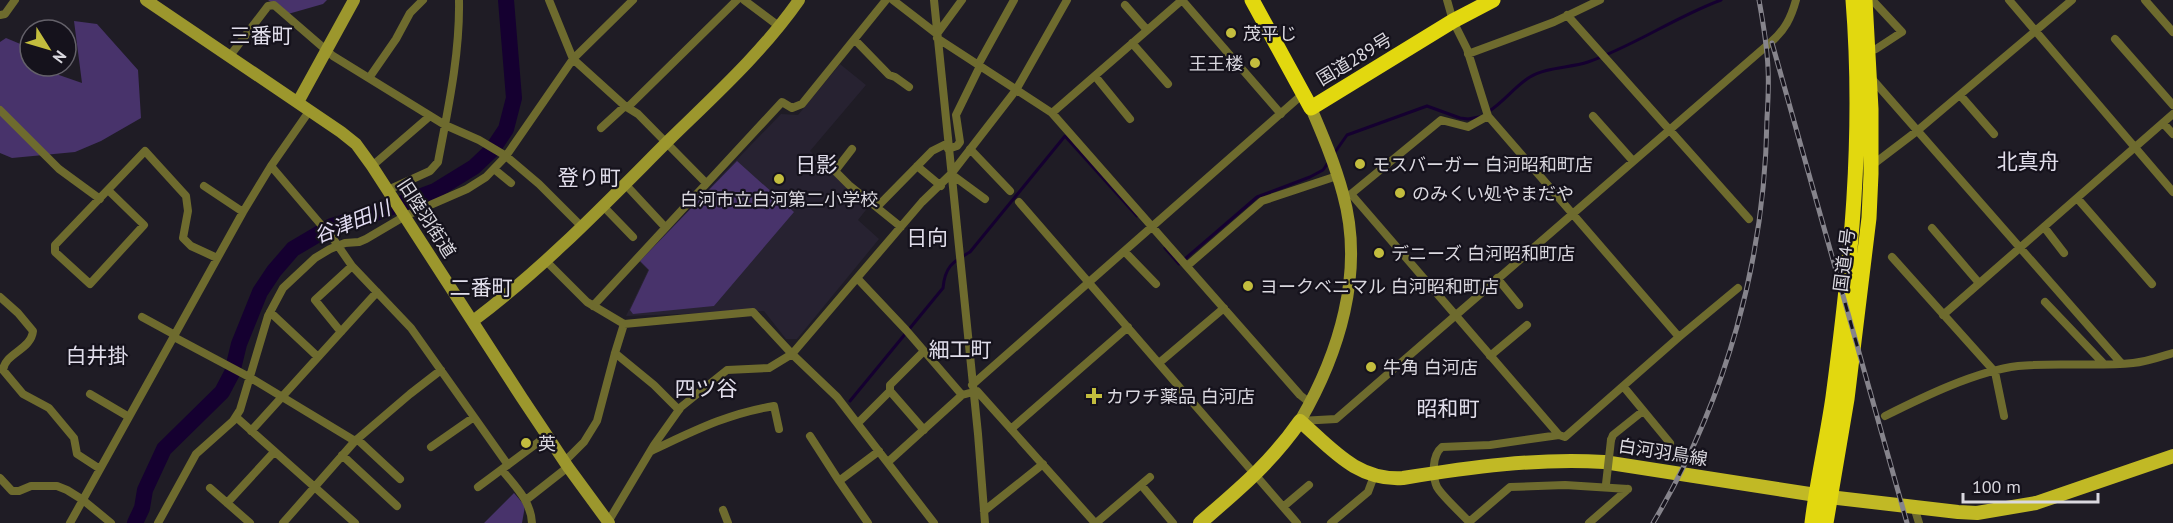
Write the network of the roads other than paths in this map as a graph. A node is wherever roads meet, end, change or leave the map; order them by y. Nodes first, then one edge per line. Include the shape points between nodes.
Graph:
1 (15, 0) edge
2 (146, 0) edge
3 (354, 0) edge
4 (423, 0) edge
5 (459, 0) edge
6 (559, 0) edge
7 (633, 0) edge
8 (737, 0) edge
9 (744, 0) edge
10 (799, 0) edge
11 (886, 0) edge
12 (893, 0) edge
13 (933, 0) edge
14 (962, 0) edge
15 (1014, 0) edge
16 (1066, 0) edge
17 (1182, 0) edge
18 (1252, 0) edge
19 (1447, 0) edge
20 (1493, 0) edge
21 (1600, 0) edge
22 (1796, 0) edge
23 (1853, 0) edge
24 (1865, 0) edge
25 (2009, 0) edge
26 (2072, 0) edge
27 (2145, 0) edge
28 (550, 3) edge
29 (1125, 5) dead end
30 (0, 15) edge
31 (1567, 15) junction
32 (1453, 21) junction
33 (780, 27) junction
34 (1147, 30) junction
35 (2035, 31) junction
36 (2173, 32) edge
37 (937, 36) junction
38 (2115, 39) dead end
39 (855, 40) junction
40 (1132, 43) junction
41 (326, 51) junction
42 (1867, 51) junction
43 (1468, 54) junction
44 (229, 57) junction
45 (573, 58) junction
46 (979, 65) junction
47 (1095, 76) junction
48 (369, 78) junction
49 (1869, 79) junction
50 (1168, 84) dead end
51 (909, 87) dead end
52 (1016, 90) junction
53 (1304, 93) junction
54 (1960, 95) junction
55 (298, 102) junction
56 (2173, 105) edge
57 (625, 106) junction
58 (1311, 108) junction
59 (0, 110) edge
60 (310, 110) junction
61 (1052, 113) junction
62 (1281, 114) junction
63 (2173, 114) edge
64 (430, 116) junction
65 (1593, 116) dead end
66 (1488, 117) junction
67 (1130, 119) dead end
68 (2163, 123) junction
69 (445, 125) junction
70 (601, 128) dead end
71 (1669, 129) junction
72 (1917, 131) junction
73 (1994, 134) dead end
74 (2173, 134) edge
75 (667, 143) junction
76 (948, 146) junction
77 (2135, 148) junction
78 (852, 149) dead end
79 (970, 149) junction
80 (506, 156) junction
81 (1633, 161) junction
82 (271, 166) junction
83 (372, 166) junction
84 (917, 166) junction
85 (1871, 167) junction
86 (494, 169) junction
87 (951, 174) junction
88 (1337, 176) junction
89 (511, 183) dead end
90 (706, 183) junction
91 (625, 184) junction
92 (204, 186) dead end
93 (940, 186) junction
94 (108, 190) junction
95 (389, 192) junction
96 (1011, 192) dead end
97 (2173, 192) edge
98 (1348, 195) junction
99 (2077, 198) junction
100 (100, 199) junction
101 (985, 199) dead end
102 (1019, 202) dead end
103 (603, 206) junction
104 (877, 207) junction
105 (243, 212) junction
106 (403, 214) junction
107 (1571, 214) junction
108 (1749, 219) dead end
109 (1153, 226) junction
110 (582, 227) junction
111 (665, 227) junction
112 (901, 227) junction
113 (2044, 227) junction
114 (1932, 228) dead end
115 (633, 237) dead end
116 (335, 243) junction
117 (2021, 247) junction
118 (1125, 252) junction
119 (2064, 253) dead end
120 (1892, 257) dead end
121 (217, 258) junction
122 (547, 262) junction
123 (352, 266) junction
124 (1187, 266) junction
125 (857, 278) junction
126 (1497, 278) junction
127 (1089, 283) junction
128 (1979, 283) junction
129 (1156, 284) dead end
130 (2152, 284) dead end
131 (1738, 288) dead end
132 (377, 292) junction
133 (0, 297) edge
134 (2045, 302) dead end
135 (1519, 305) dead end
136 (593, 306) junction
137 (1224, 308) junction
138 (270, 312) junction
139 (1455, 314) junction
140 (1943, 315) junction
141 (142, 317) dead end
142 (473, 321) junction
143 (624, 324) junction
144 (1527, 325) dead end
145 (1128, 327) junction
146 (341, 332) junction
147 (174, 336) junction
148 (1679, 337) junction
149 (924, 351) junction
150 (615, 353) junction
151 (2173, 353) edge
152 (792, 354) junction
153 (1490, 356) junction
154 (318, 357) junction
155 (1159, 363) junction
156 (2103, 363) junction
157 (2121, 363) junction
158 (441, 370) junction
159 (1995, 372) junction
160 (251, 378) junction
161 (1623, 386) junction
162 (972, 389) junction
163 (890, 391) junction
164 (90, 394) dead end
165 (962, 395) junction
166 (281, 397) junction
167 (1310, 403) junction
168 (678, 410) junction
169 (1643, 411) junction
170 (1885, 416) dead end
171 (2004, 416) dead end
172 (129, 417) junction
173 (236, 417) junction
174 (474, 417) junction
175 (1300, 422) junction
176 (858, 423) junction
177 (779, 429) dead end
178 (1011, 429) junction
179 (924, 430) junction
180 (251, 431) junction
181 (548, 435) junction
182 (1558, 435) junction
183 (810, 436) dead end
184 (356, 440) junction
185 (1670, 443) dead end
186 (431, 447) dead end
187 (650, 451) junction
188 (879, 451) junction
189 (274, 452) junction
190 (342, 455) junction
191 (2173, 456) edge
192 (888, 462) junction
193 (566, 464) junction
194 (1043, 465) junction
195 (505, 467) junction
196 (100, 469) junction
197 (1435, 472) junction
198 (1256, 476) junction
199 (1374, 476) junction
200 (1150, 477) dead end
201 (0, 478) edge
202 (400, 479) dead end
203 (839, 481) junction
204 (1310, 485) dead end
205 (1142, 486) junction
206 (1606, 486) junction
207 (315, 487) junction
208 (478, 487) dead end
209 (210, 488) dead end
210 (1822, 496) junction
211 (83, 500) junction
212 (526, 500) junction
213 (227, 503) junction
214 (397, 506) dead end
215 (1284, 507) junction
216 (1914, 507) junction
217 (723, 510) dead end
218 (984, 511) junction
219 (609, 522) edge
220 (70, 523) edge
221 (110, 523) edge
222 (158, 523) edge
223 (250, 523) edge
224 (283, 523) edge
225 (356, 523) edge
226 (532, 523) edge
227 (728, 523) edge
228 (868, 523) edge
229 (934, 523) edge
230 (985, 523) edge
231 (1096, 523) edge
232 (1173, 523) edge
233 (1200, 523) edge
234 (1297, 523) edge
235 (1331, 523) edge
236 (1469, 523) edge
237 (1589, 523) edge
238 (1812, 523) edge
239 (1826, 523) edge
240 (1919, 523) edge

1 - 30 street
2 - 44 street, 旧陸羽街道
3 - 41 street
4 - 48 street via 410,13
5 - 69 street
6 - 28 street
7 - 45 street
8 - 57 street
9 - 33 street
10 - 33 street
11 - 39 street
12 - 37 street
13 - 37 street
14 - 37 street
15 - 46 street
16 - 52 street
17 - 34 street
17 - 62 street
18 - 53 highway, 国道289号
19 - 32 street
20 - 32 highway, 国道289号
21 - 31 street
22 - 71 street via 1780,34
23 - 210 highway, 国道4号 via 1858,101 1854,221
24 - 42 highway, 国道4号
24 - 42 street via 1874,2 1902,32
25 - 35 street
26 - 35 street
27 - 36 street
28 - 45 street
29 - 34 street
31 - 43 street
31 - 71 street
32 - 43 street
32 - 58 highway, 国道289号
33 - 75 street
34 - 40 street
35 - 54 street
35 - 77 street
37 - 46 street
37 - 76 street
38 - 56 street
39 - 51 street via 889,75
39 - 90 street via 802,104 792,108 782,102
40 - 47 street
40 - 50 street
41 - 44 street via 272,4
41 - 48 street
41 - 55 street
42 - 49 highway, 国道4号
43 - 66 street
44 - 55 street, 旧陸羽街道
45 - 57 street
45 - 80 street
46 - 52 street
46 - 76 street via 956,115 960,142
47 - 61 street
47 - 67 street
48 - 64 street
49 - 72 street
49 - 85 highway, 国道4号
52 - 61 street
52 - 79 street
53 - 58 highway, 国道289号
53 - 62 street
54 - 72 street
54 - 73 street
55 - 60 street, 旧陸羽街道
57 - 70 street
57 - 75 street
58 - 88 street
59 - 100 street via 59,169
60 - 82 street
60 - 83 street, 旧陸羽街道 via 356,144
61 - 109 street
62 - 109 street
63 - 68 street
64 - 69 street
64 - 83 street
65 - 81 street
66 - 98 street via 1468,127 1441,120
66 - 107 street
68 - 74 street
68 - 77 street
69 - 80 street
69 - 95 street via 436,167
71 - 81 street
71 - 108 street
72 - 85 street
72 - 117 street
75 - 90 street
75 - 91 street
76 - 84 street via 932,151
76 - 87 street
77 - 97 street
77 - 99 street
78 - 104 street via 835,171
79 - 87 street
79 - 96 street
80 - 86 street
80 - 110 street
81 - 107 street
82 - 105 street
82 - 116 street
83 - 95 street, 旧陸羽街道
84 - 93 street
84 - 104 street
85 - 210 highway, 国道4号 via 1869,218 1847,399
86 - 89 street
86 - 106 street via 467,189
87 - 93 street
87 - 101 street
87 - 162 street
88 - 98 street
88 - 124 street via 1262,201
90 - 111 street
91 - 103 street
91 - 111 street
92 - 105 street
93 - 112 street
94 - 100 street
94 - 100 street via 144,225 90,284 53,249
94 - 121 street via 145,151 186,196 188,211 183,238
95 - 106 street, 旧陸羽街道
98 - 139 street
98 - 167 street via 1350,251 1346,303 1333,353
99 - 113 street
99 - 130 street
102 - 127 street
103 - 110 street
103 - 115 street
104 - 112 street
105 - 121 street
106 - 116 street via 359,242
106 - 142 street, 旧陸羽街道
107 - 126 street
107 - 148 street
109 - 118 street
109 - 124 street
110 - 122 street
111 - 136 street
112 - 125 street
113 - 117 street
113 - 119 street
114 - 128 street
116 - 123 street
116 - 138 street via 293,278
117 - 128 street
117 - 157 street
118 - 127 street
118 - 129 street
120 - 140 street
121 - 147 street
122 - 136 street
122 - 142 street
123 - 132 street
123 - 146 street via 315,300
124 - 137 street
125 - 149 street
125 - 152 street
126 - 135 street
126 - 139 street
127 - 145 street
127 - 162 street
128 - 140 street
131 - 148 street
132 - 146 street
132 - 158 street via 411,328
133 - 196 street via 33,331 31,340 4,363 3,370 23,394 49,408 74,438 77,454
134 - 156 street
136 - 143 street
137 - 155 street
137 - 167 street
138 - 154 street
138 - 160 street
139 - 153 street
139 - 175 street via 1336,418
140 - 159 street
141 - 147 street
142 - 181 street, 旧陸羽街道
143 - 150 street
143 - 152 street via 753,312
144 - 153 street
145 - 155 street
145 - 178 street
146 - 154 street
147 - 160 street
147 - 172 street
148 - 161 street
149 - 163 street via 890,385
149 - 165 street
150 - 168 street
150 - 193 street via 597,421
151 - 157 street
152 - 168 street via 769,368 727,370
152 - 176 street
153 - 182 street
154 - 166 street
155 - 198 street
156 - 157 street
156 - 159 street via 2016,367
158 - 174 street
158 - 184 street
159 - 170 street
159 - 171 street
160 - 166 street
160 - 173 street
161 - 169 street
161 - 182 street via 1565,437
162 - 165 street
162 - 178 street
162 - 218 street
163 - 176 street
163 - 179 street
164 - 172 street
165 - 179 street
166 - 180 street
166 - 184 street
167 - 175 street
168 - 187 street
169 - 185 street
169 - 206 street, bridge via 1613,435
172 - 196 street
173 - 180 street
173 - 222 street via 196,454
174 - 186 street
174 - 195 street
175 - 198 main road
175 - 199 main road, 白河羽鳥線 via 1345,461
176 - 188 street
177 - 187 street via 774,406 719,419
178 - 194 street
179 - 192 street
180 - 189 street
181 - 193 street, 旧陸羽街道
181 - 195 street
182 - 197 street via 1442,447 1434,458
183 - 203 street
184 - 190 street
184 - 202 street
187 - 219 street
188 - 192 street
188 - 203 street
189 - 207 street
189 - 213 street
190 - 207 street
190 - 214 street
191 - 216 main road, 白河羽鳥線 via 2036,503 1977,513
192 - 229 street
193 - 212 street
193 - 219 street, 旧陸羽街道
194 - 218 street
194 - 231 street
195 - 208 street
195 - 212 street
196 - 211 street
197 - 199 main road, 白河羽鳥線 via 1393,478
197 - 210 main road, 白河羽鳥線 via 1528,461 1604,462
197 - 236 street via 1437,487
198 - 215 street
198 - 233 main road
199 - 235 street via 1368,492
200 - 205 street
201 - 211 street via 12,491 57,486
203 - 228 street
204 - 215 street
205 - 231 street
205 - 232 street
206 - 236 street via 1510,487
206 - 237 street via 1628,489
207 - 224 street
207 - 225 street
209 - 213 street
210 - 216 main road, 白河羽鳥線
210 - 238 highway, 国道4号
210 - 239 highway, 国道4号
211 - 220 street
211 - 221 street
212 - 226 street via 532,510
213 - 223 street
215 - 234 street
216 - 240 street
217 - 227 street
218 - 230 street

